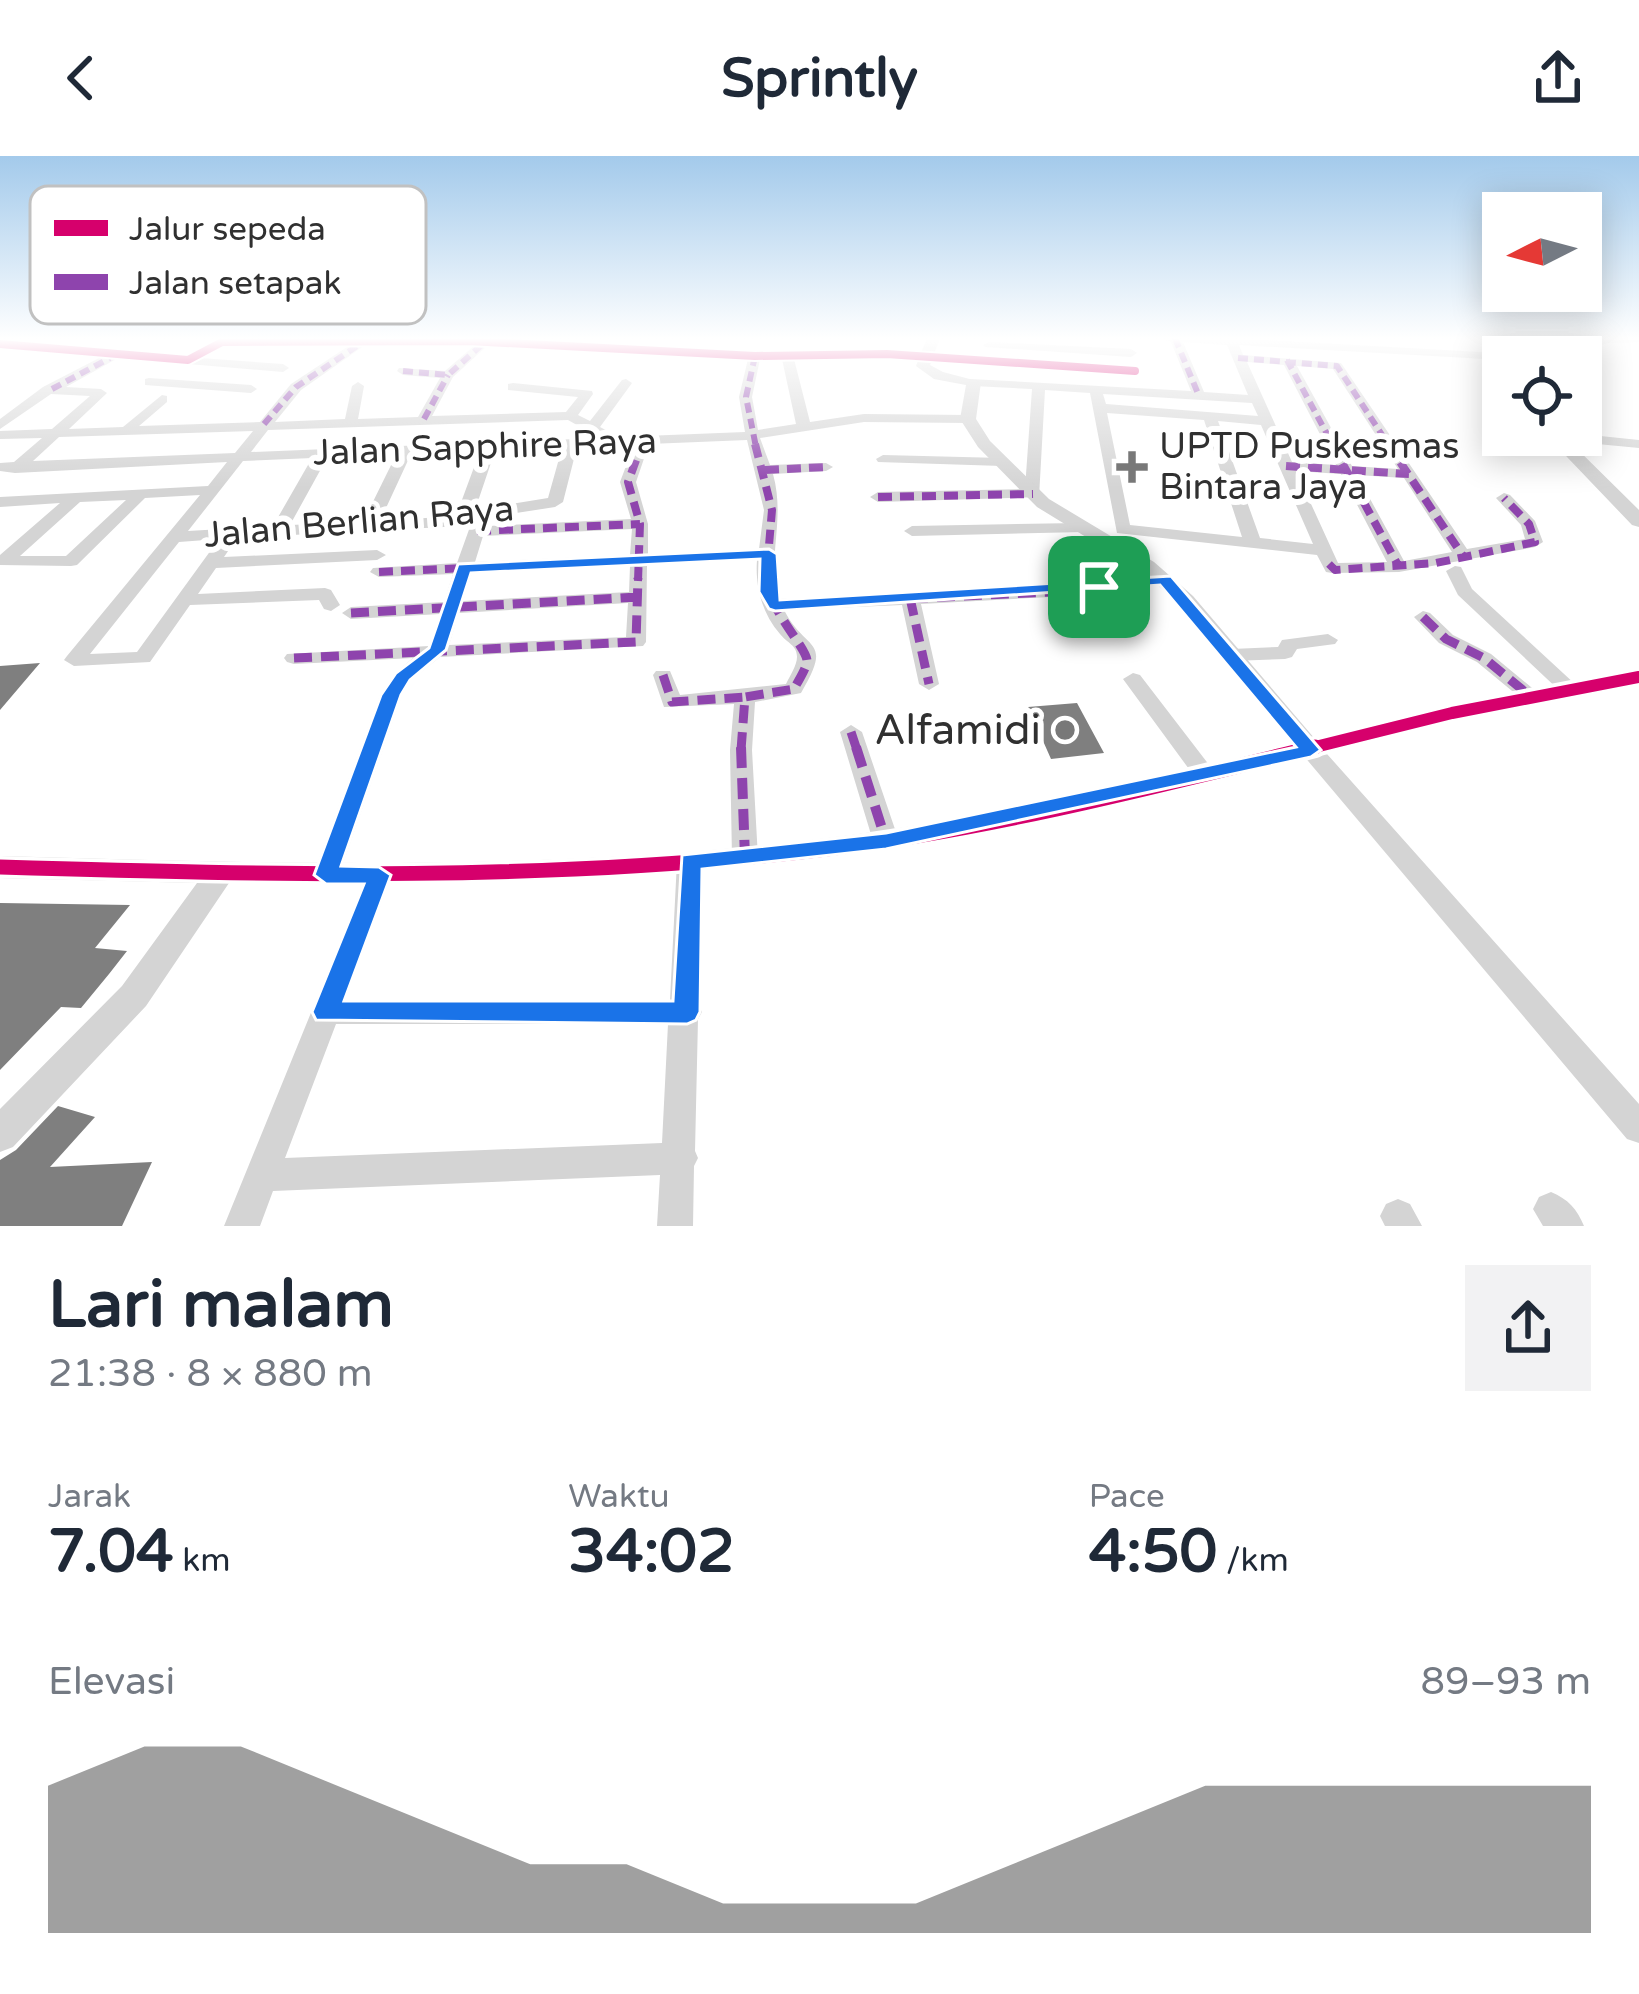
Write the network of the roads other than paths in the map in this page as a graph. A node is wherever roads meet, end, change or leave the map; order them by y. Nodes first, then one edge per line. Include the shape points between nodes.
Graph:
1 (235, 388) edge
2 (297, 388) edge
3 (358, 388) edge
4 (441, 388) edge
5 (622, 388) edge
6 (748, 388) edge
7 (791, 388) edge
8 (973, 388) edge
9 (1039, 388) edge
10 (1048, 388) edge
11 (1138, 388) edge
12 (1194, 388) edge
13 (1252, 388) edge
14 (1302, 388) edge
15 (1351, 388) edge
16 (52, 389) joint
17 (251, 389) dead end
18 (1139, 392) junction
19 (1198, 396) junction
20 (161, 399) dead end
21 (1098, 399) junction
22 (1256, 400) junction
23 (501, 416) junction
24 (569, 416) junction
25 (1210, 416) junction
26 (424, 419) junction
27 (968, 419) junction
28 (1266, 421) junction
29 (351, 422) junction
30 (264, 424) junction
31 (0, 425) edge
32 (594, 425) junction
33 (804, 427) junction
34 (128, 429) junction
35 (59, 432) junction
36 (0, 435) edge
37 (748, 436) junction
38 (643, 440) junction
39 (1602, 440) edge
40 (616, 441) junction
41 (571, 442) junction
42 (1639, 444) edge
43 (489, 447) junction
44 (406, 449) junction
45 (322, 454) junction
46 (1575, 456) edge
47 (237, 457) junction
48 (883, 459) dead end
49 (1002, 462) junction
50 (9, 466) edge
51 (1286, 466) junction
52 (826, 467) dead end
53 (765, 470) junction
54 (1346, 470) junction
55 (1409, 474) junction
56 (0, 480) edge
57 (211, 490) junction
58 (1034, 494) junction
59 (139, 496) junction
60 (878, 497) dead end
61 (1504, 498) dead end
62 (74, 499) junction
63 (0, 502) edge
64 (1639, 521) edge
65 (474, 524) junction
66 (640, 524) junction
67 (369, 526) junction
68 (1078, 528) junction
69 (912, 531) dead end
70 (1126, 531) junction
71 (278, 532) junction
72 (231, 535) junction
73 (171, 537) junction
74 (1103, 541) junction
75 (1252, 543) junction
76 (1322, 550) junction
77 (769, 554) junction
78 (639, 559) junction
79 (212, 563) junction
80 (1459, 564) junction
81 (1399, 567) junction
82 (464, 568) junction
83 (1165, 580) junction
84 (638, 597) junction
85 (910, 598) junction
86 (185, 600) junction
87 (331, 605) dead end
88 (775, 605) junction
89 (452, 608) junction
90 (351, 613) dead end
91 (1423, 617) dead end
92 (1328, 640) dead end
93 (437, 650) junction
94 (1232, 655) junction
95 (294, 658) dead end
96 (663, 675) dead end
97 (1133, 680) dead end
98 (1636, 680) edge
99 (929, 684) dead end
100 (1569, 689) junction
101 (1530, 696) junction
102 (745, 697) junction
103 (851, 732) dead end
104 (1311, 750) junction
105 (1205, 776) junction
106 (886, 841) junction
107 (745, 858) junction
108 (690, 861) junction
109 (0, 867) edge
110 (220, 873) junction
111 (326, 875) junction
112 (379, 875) junction
113 (326, 1012) junction
114 (687, 1012) junction
115 (1639, 1128) edge
116 (0, 1135) edge
117 (681, 1158) junction
118 (262, 1175) junction
119 (242, 1226) edge
120 (675, 1226) edge

1 - 17 street
2 - 30 street
3 - 29 street
4 - 26 street
5 - 32 street
6 - 37 street
7 - 33 street
8 - 27 street
9 - 58 street
10 - 21 street
11 - 18 street
12 - 19 street
13 - 22 street
14 - 54 street
15 - 55 street
16 - 31 street
16 - 35 street via 101,393
18 - 19 street
18 - 21 street
19 - 22 street
20 - 34 street
21 - 25 street
21 - 70 street
22 - 28 street
23 - 24 street
23 - 24 street via 507,392 587,394
23 - 26 street
24 - 32 street
25 - 28 street
25 - 75 street
26 - 29 street
27 - 33 street, Jalan Sapphire Raya via 864,418
27 - 49 street
28 - 51 street
29 - 30 street
30 - 34 street via 205,420
30 - 47 street
32 - 40 street
33 - 37 street, Jalan Sapphire Raya
34 - 35 street
35 - 36 street
35 - 50 street
37 - 38 street, Jalan Sapphire Raya
37 - 53 street
38 - 40 street, Jalan Sapphire Raya
38 - 66 street via 628,482
39 - 42 street
40 - 41 street, Jalan Sapphire Raya
41 - 43 street, Jalan Sapphire Raya
41 - 65 street, Jalan Berlian Raya via 555,502
43 - 44 street, Jalan Sapphire Raya
43 - 65 street
44 - 45 street, Jalan Sapphire Raya
44 - 67 street
45 - 47 street, Jalan Sapphire Raya
45 - 71 street
46 - 64 street
47 - 50 street, Jalan Sapphire Raya
47 - 57 street
48 - 49 street
49 - 58 street
50 - 56 street
51 - 54 street
51 - 76 street
52 - 53 street
53 - 77 street
54 - 55 street
54 - 81 street
55 - 80 street
57 - 59 street
57 - 73 street
58 - 60 street
58 - 68 street
59 - 62 street
59 - 62 street via 71,561 4,561
61 - 80 street via 1529,524 1534,542
62 - 63 street
65 - 66 street
65 - 67 street, Jalan Berlian Raya
65 - 82 street
66 - 78 street
67 - 71 street, Jalan Berlian Raya
68 - 69 street
68 - 74 street
70 - 74 street
70 - 75 street
71 - 72 street, Jalan Berlian Raya
72 - 73 street, Jalan Berlian Raya
72 - 79 street
73 - 86 street via 74,660 143,658
74 - 83 street
75 - 76 street
76 - 81 street via 1335,570
77 - 78 street
77 - 88 street
78 - 82 street
78 - 84 street
79 - 82 street
79 - 86 street
80 - 81 street
80 - 100 street via 1464,591
82 - 89 street
83 - 85 street
83 - 94 street
84 - 89 street
84 - 93 street via 636,642
85 - 88 street
85 - 99 street
86 - 87 street via 323,594
88 - 102 street via 808,660 794,689
89 - 90 street
89 - 93 street
91 - 101 street
92 - 94 street via 1289,644 1285,653
93 - 95 street
93 - 111 street via 391,695
94 - 104 street
96 - 102 street via 671,702
97 - 105 street
98 - 100 street
100 - 101 street
101 - 104 street
102 - 107 street
103 - 106 street
104 - 105 street
104 - 115 street
105 - 106 street
106 - 107 street
107 - 108 street
108 - 112 street
108 - 114 street
109 - 110 street
110 - 111 street
110 - 116 street via 134,996
111 - 112 street
112 - 113 street
113 - 114 street
113 - 118 street
114 - 117 street
117 - 118 street
117 - 120 street
118 - 119 street

